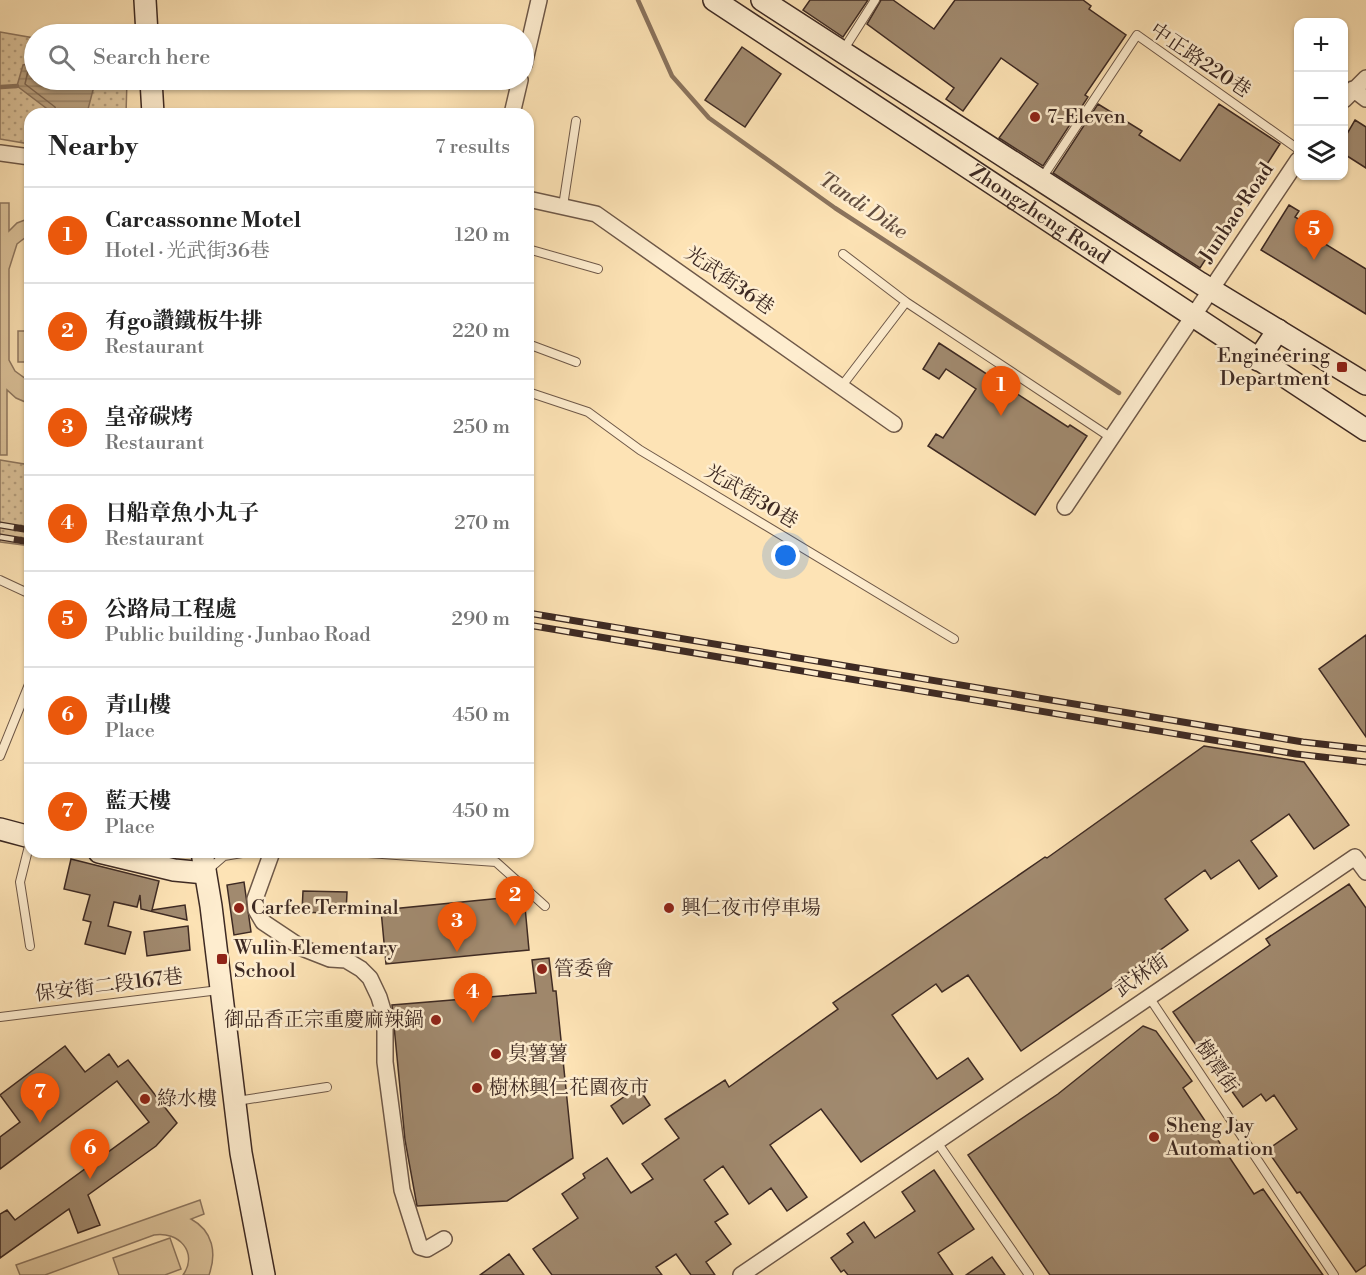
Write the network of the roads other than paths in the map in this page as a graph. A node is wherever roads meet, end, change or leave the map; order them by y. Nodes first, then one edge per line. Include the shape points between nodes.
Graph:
1 (144, 0) edge
2 (539, 0) edge
3 (762, 0) edge
4 (876, 0) edge
5 (724, 3) edge
6 (146, 24) edge
7 (533, 24) edge
8 (844, 51) junction
9 (1366, 78) edge
10 (152, 90) edge
11 (518, 90) edge
12 (1348, 95) edge
13 (1366, 99) edge
14 (153, 108) edge
15 (513, 108) edge
16 (576, 121) dead end
17 (1294, 145) edge
18 (0, 153) edge
19 (24, 156) edge
20 (1294, 167) edge
21 (1040, 181) junction
22 (534, 200) edge
23 (563, 206) junction
24 (534, 251) edge
25 (843, 254) dead end
26 (598, 269) dead end
27 (1210, 290) junction
28 (906, 302) junction
29 (1192, 316) junction
30 (1278, 330) junction
31 (534, 346) edge
32 (1257, 360) junction
33 (576, 362) dead end
34 (1366, 384) edge
35 (841, 387) junction
36 (534, 394) edge
37 (894, 424) dead end
38 (1366, 430) edge
39 (1110, 437) junction
40 (1065, 507) dead end
41 (0, 580) edge
42 (24, 591) edge
43 (954, 639) dead end
44 (24, 697) edge
45 (0, 756) edge
46 (0, 829) edge
47 (24, 835) edge
48 (26, 858) edge
49 (124, 858) edge
50 (223, 858) edge
51 (270, 858) edge
52 (439, 858) edge
53 (204, 862) edge
54 (1366, 872) edge
55 (545, 906) dead end
56 (30, 946) dead end
57 (221, 989) junction
58 (1149, 997) junction
59 (0, 1017) edge
60 (327, 1087) dead end
61 (234, 1101) junction
62 (937, 1142) junction
63 (444, 1239) dead end
64 (264, 1275) edge
65 (741, 1275) edge
66 (1029, 1275) edge
67 (1334, 1275) edge

1 - 6 main road
2 - 7 street
3 - 8 main road, Zhongzheng Road
4 - 8 lane
5 - 29 main road, Zhongzheng Road
8 - 21 main road, Zhongzheng Road
9 - 12 street
10 - 14 main road
11 - 15 street
12 - 13 street
16 - 23 lane
17 - 21 lane, 中正路220巷 via 1137,35
18 - 19 street
20 - 27 street, Junbao Road
21 - 27 main road, Zhongzheng Road
22 - 23 street, 光武街36巷
23 - 35 street, 光武街36巷 via 596,214
24 - 26 lane
25 - 28 lane
27 - 29 street, Junbao Road
27 - 30 main road, Zhongzheng Road
28 - 35 lane
28 - 39 lane
29 - 32 main road, Zhongzheng Road
29 - 39 street, Junbao Road
30 - 32 main road
30 - 34 main road, Zhongzheng Road
31 - 33 lane
32 - 38 main road, Zhongzheng Road
35 - 37 street, 光武街36巷
36 - 43 lane, 光武街30巷 via 588,412 640,450
39 - 40 street, Junbao Road
41 - 42 lane
44 - 45 lane
46 - 47 main road
48 - 56 lane via 20,882
49 - 53 main road via 165,868
50 - 53 lane
51 - 63 street via 255,899 263,922 302,948 330,959 346,960 370,978 385,1017 385,1062 405,1207 420,1247 427,1249
52 - 55 lane via 496,862
53 - 57 main road
54 - 58 street, 武林街 via 1355,856
57 - 59 lane, 保安街二段167巷
57 - 61 main road
58 - 62 street, 武林街
58 - 67 lane, 樹潭街
60 - 61 lane
61 - 64 main road
62 - 65 street, 武林街
62 - 66 lane

